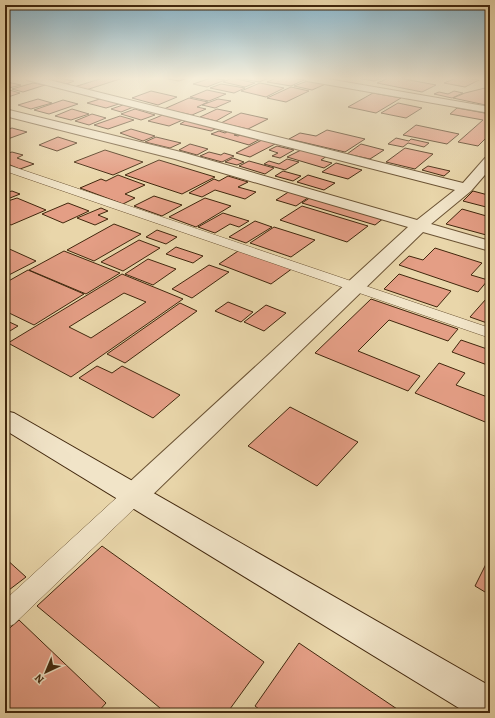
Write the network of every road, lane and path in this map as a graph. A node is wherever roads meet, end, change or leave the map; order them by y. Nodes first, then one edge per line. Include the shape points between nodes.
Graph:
1 (5, 112) edge
2 (164, 112) edge
3 (490, 161) edge
4 (5, 167) edge
5 (466, 188) junction
6 (420, 225) junction
7 (490, 246) edge
8 (354, 288) junction
9 (490, 333) edge
10 (5, 419) edge
11 (133, 496) junction
12 (5, 616) edge
13 (490, 706) edge

1 - 6 street via 180,156
2 - 5 street
3 - 5 street
4 - 8 lane
5 - 6 street
6 - 7 street
6 - 8 street
8 - 9 lane
8 - 11 street
10 - 11 street
11 - 12 lane
11 - 13 street

